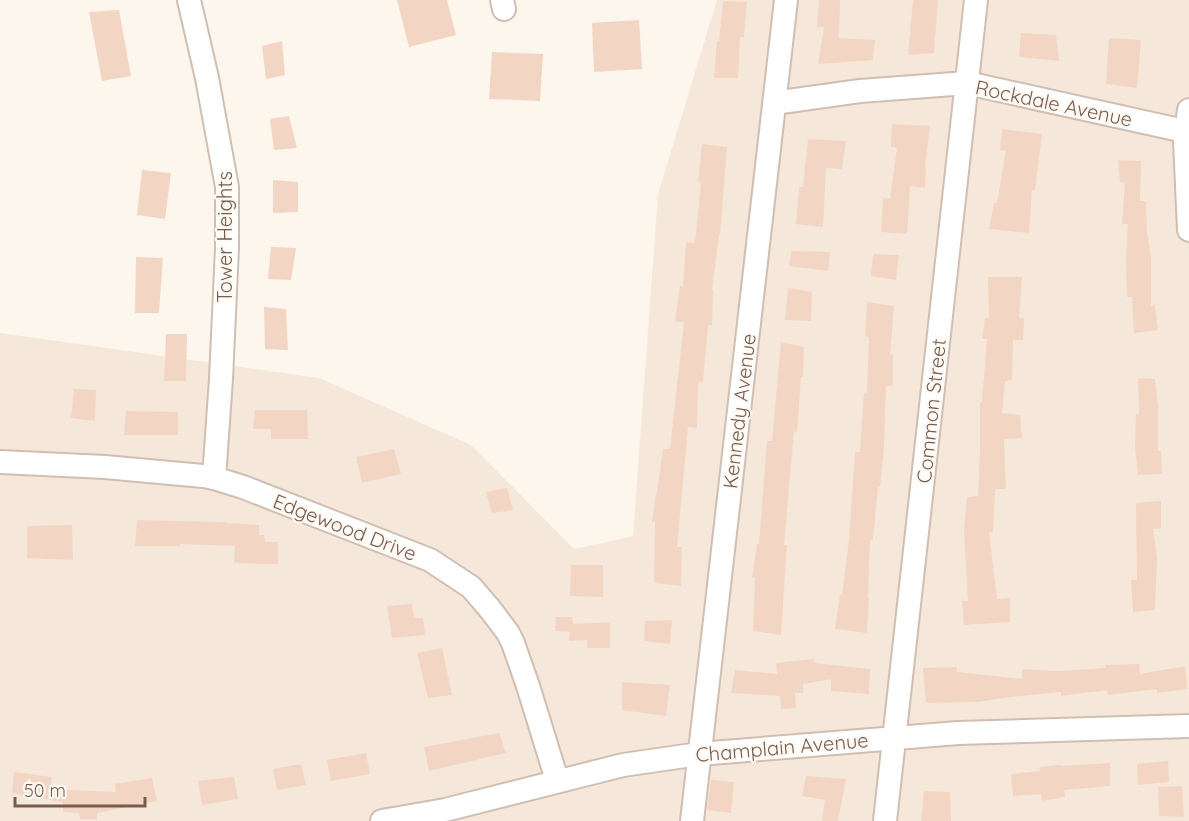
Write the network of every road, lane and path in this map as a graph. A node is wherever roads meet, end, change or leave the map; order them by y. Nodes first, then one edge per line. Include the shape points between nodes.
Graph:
1 (189, 0) edge
2 (786, 0) edge
3 (976, 0) edge
4 (967, 83) junction
5 (774, 103) junction
6 (1188, 125) edge
7 (1189, 230) edge
8 (0, 462) edge
9 (214, 478) junction
10 (1189, 726) edge
11 (895, 738) junction
12 (699, 754) junction
13 (556, 780) junction
14 (382, 821) edge
15 (692, 821) edge
16 (885, 821) edge

1 - 9 street, Tower Heights via 227,187
2 - 5 street, Kennedy Avenue
3 - 4 street, Common Street
4 - 5 street, Rockdale Avenue via 860,91
4 - 6 street, Rockdale Avenue
4 - 11 street, Common Street
5 - 12 street, Kennedy Avenue
6 - 7 street
8 - 9 street, Edgewood Drive
9 - 13 street, Edgewood Drive via 430,560 471,587 513,643
10 - 11 street, Champlain Avenue via 958,732
11 - 12 street, Champlain Avenue
11 - 16 street, Common Street
12 - 13 street, Champlain Avenue
12 - 15 street, Kennedy Avenue
13 - 14 street, Champlain Avenue via 445,810

